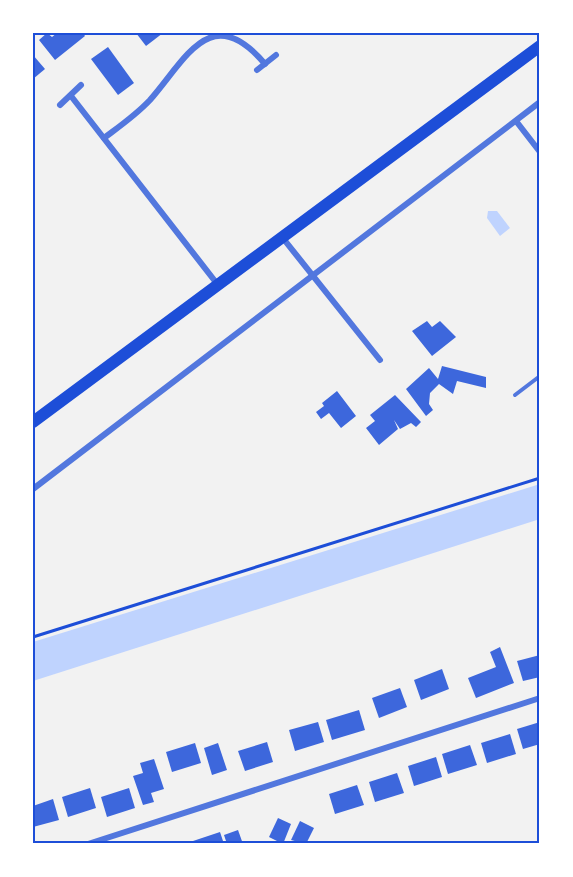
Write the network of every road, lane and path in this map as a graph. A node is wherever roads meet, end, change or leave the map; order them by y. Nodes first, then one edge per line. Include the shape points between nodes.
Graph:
1 (540, 46) edge
2 (276, 55) dead end
3 (265, 64) junction
4 (257, 70) dead end
5 (81, 85) dead end
6 (71, 96) junction
7 (540, 102) edge
8 (60, 105) dead end
9 (516, 121) junction
10 (104, 138) junction
11 (540, 152) edge
12 (282, 237) junction
13 (312, 275) junction
14 (218, 285) junction
15 (380, 360) dead end
16 (540, 376) edge
17 (515, 395) dead end
18 (33, 422) edge
19 (540, 478) edge
20 (33, 489) edge
21 (33, 637) edge
22 (540, 698) edge
23 (88, 844) edge

1 - 12 main road
2 - 3 street
3 - 4 street
3 - 10 street via 252,48 234,36 205,35 150,100
5 - 6 street
6 - 8 street
6 - 10 street
7 - 9 street
9 - 11 street
9 - 13 street
10 - 14 street
12 - 13 street
12 - 14 main road
13 - 15 street
13 - 20 street
14 - 18 main road
16 - 17 lane
19 - 21 path
22 - 23 street

